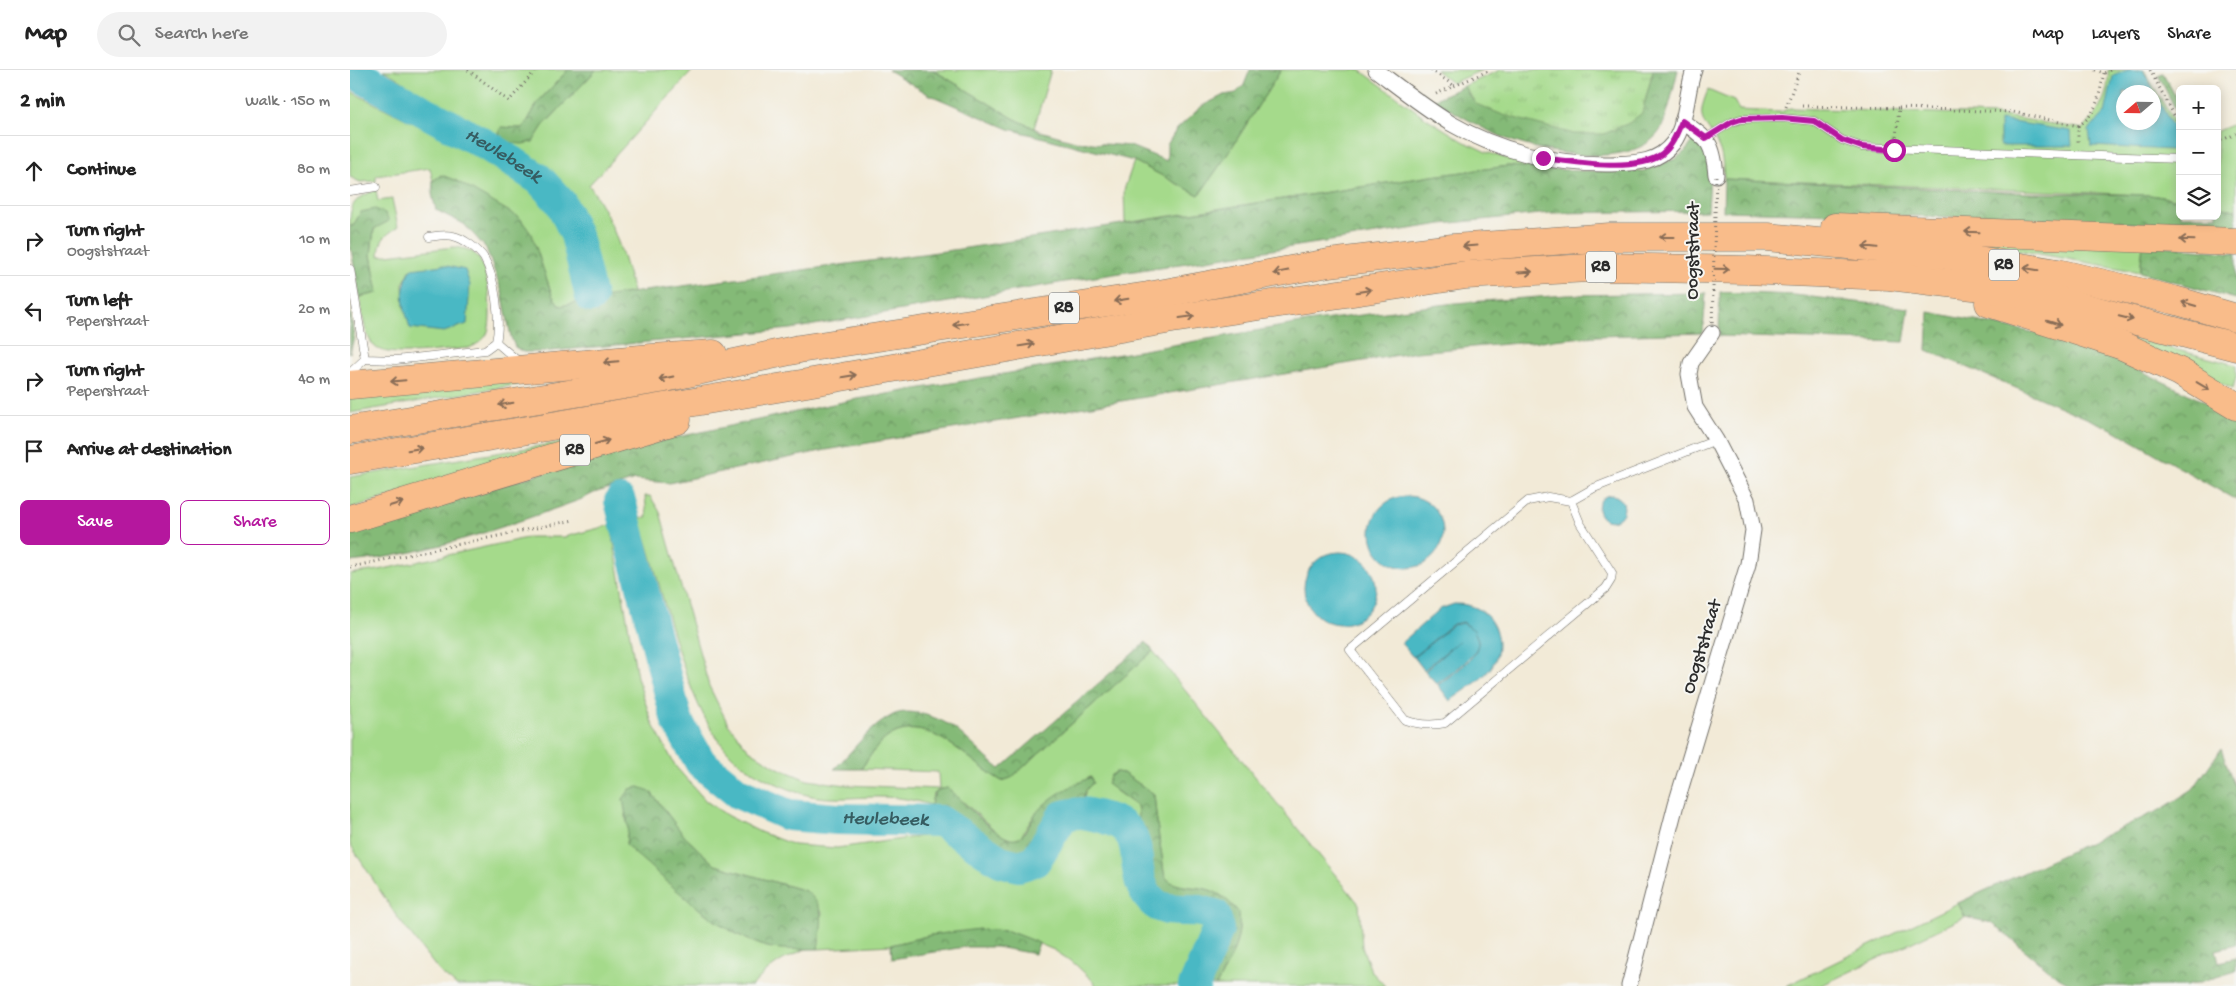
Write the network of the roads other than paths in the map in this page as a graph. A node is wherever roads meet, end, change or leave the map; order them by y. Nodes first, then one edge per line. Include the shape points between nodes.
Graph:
1 (1376, 70) edge
2 (1694, 70) edge
3 (1682, 121) junction
4 (1706, 138) junction
5 (2176, 159) edge
6 (1716, 176) road end
7 (376, 187) dead end
8 (350, 190) edge
9 (430, 237) dead end
10 (1768, 237) junction
11 (2236, 242) edge
12 (350, 270) edge
13 (1889, 276) junction
14 (2236, 318) edge
15 (1712, 330) road end
16 (496, 342) junction
17 (2236, 347) edge
18 (799, 349) junction
19 (364, 359) junction
20 (531, 369) junction
21 (350, 374) edge
22 (801, 384) junction
23 (350, 385) edge
24 (2236, 406) edge
25 (350, 430) edge
26 (1716, 440) junction
27 (350, 460) edge
28 (1571, 501) junction
29 (350, 519) edge
30 (1629, 986) edge

1 - 3 street via 1451,123 1494,144 1543,158 1592,164 1638,163 1662,154 1674,142
2 - 3 street
3 - 4 street
4 - 5 lane via 1741,119 1782,118 1814,121 1842,140 1862,147
4 - 6 street via 1714,152
7 - 8 lane
9 - 16 lane via 452,235 468,243 483,257 490,271 495,301 499,330
11 -> 10 highway via 1815,226
14 -> 10 highway, R8 via 2058,273 1947,255
10 -> 18 highway, R8 via 1610,238 1453,248 1329,263 1148,296
12 - 19 lane
13 -> 17 highway, R8 via 2052,299
22 -> 13 highway, R8 via 1172,319 1466,275 1606,267
13 -> 24 highway via 2123,346 2180,372
15 - 26 street, Oogststraat via 1691,363 1688,374 1695,407
16 - 19 lane via 485,350 443,356
16 - 20 lane via 515,360
18 -> 20 highway, R8
18 -> 25 highway, R8 via 660,380
19 - 21 lane
20 -> 23 highway, R8
27 -> 22 highway, R8
29 -> 22 highway, R8
26 - 28 lane via 1594,488
26 - 30 street, Oogststraat via 1747,500 1753,530 1748,564 1676,804
28 - 28 lane via 1548,497 1528,500 1350,650 1405,720 1433,726 1446,723 1606,588 1612,573 1580,523

